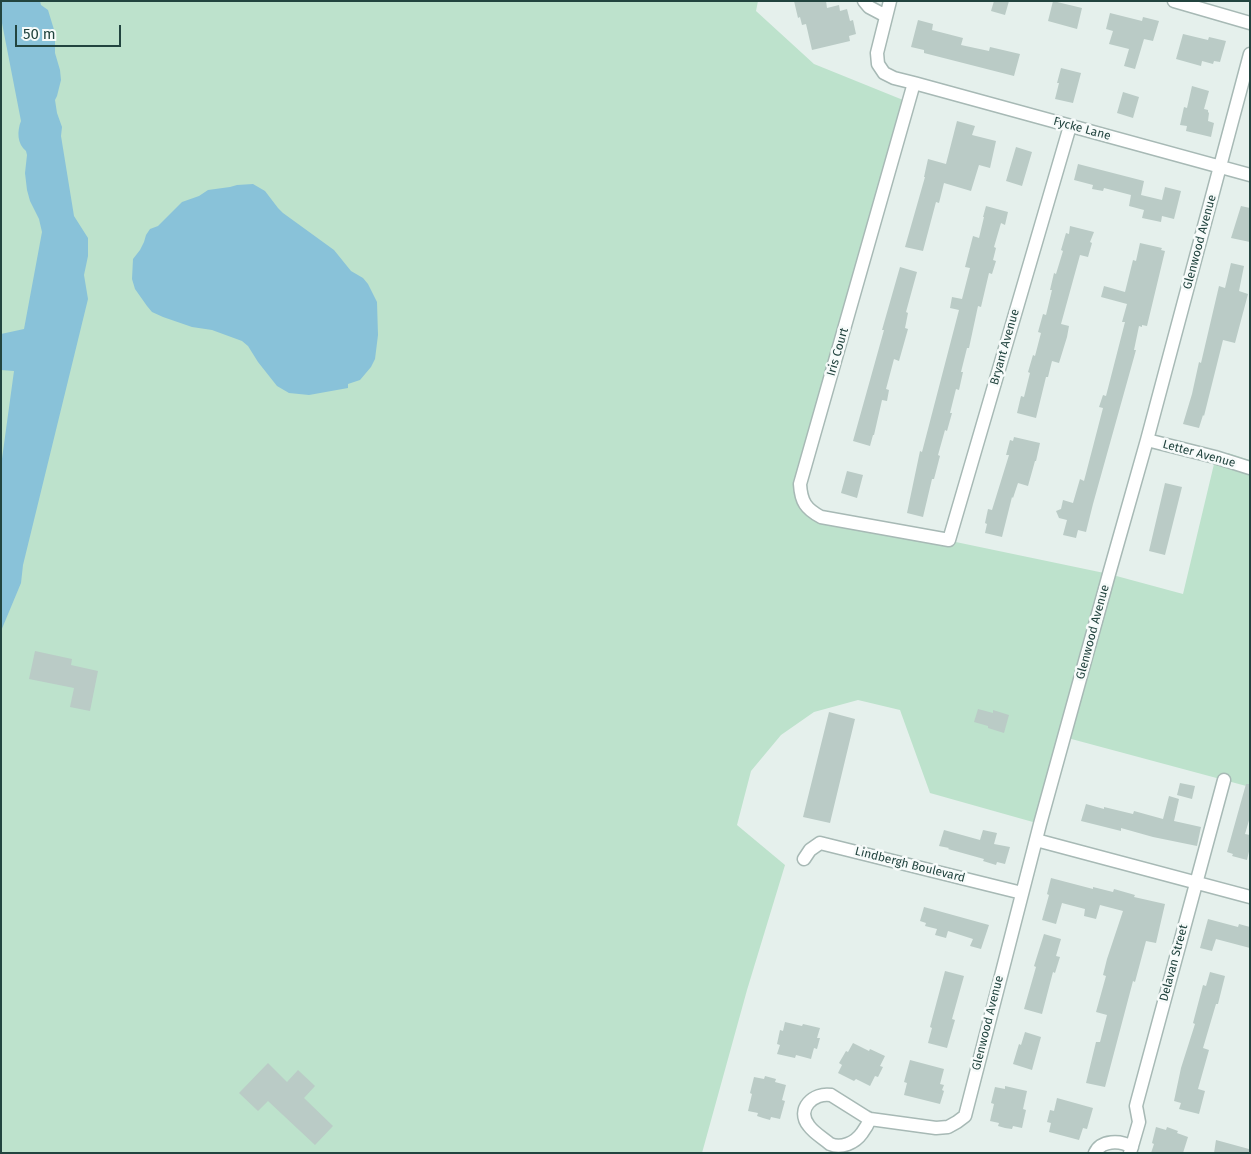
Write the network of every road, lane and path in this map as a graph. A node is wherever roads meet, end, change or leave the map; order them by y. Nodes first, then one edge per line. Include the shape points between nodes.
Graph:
1 (864, 1) edge
2 (890, 1) edge
3 (1174, 1) edge
4 (886, 16) junction
5 (1250, 23) edge
6 (1250, 54) edge
7 (914, 83) junction
8 (1070, 126) junction
9 (1220, 167) junction
10 (1250, 175) edge
11 (1148, 440) junction
12 (1250, 468) edge
13 (920, 535) joint
14 (1224, 780) dead end
15 (1036, 840) junction
16 (804, 860) dead end
17 (1196, 882) junction
18 (1022, 893) junction
19 (1250, 897) edge
20 (870, 1119) junction
21 (1131, 1150) edge
22 (1095, 1153) edge

1 - 4 street
2 - 4 street, Fycke Lane
3 - 5 street
4 - 7 street, Fycke Lane via 877,53 878,64 884,73
6 - 9 street, Glenwood Avenue
7 - 8 street, Fycke Lane
7 - 13 street, Iris Court via 800,484 805,504 821,517
8 - 9 street, Fycke Lane
8 - 13 street, Bryant Avenue via 948,540
9 - 10 street, Fycke Lane
9 - 11 street, Glenwood Avenue
11 - 12 street, Letter Avenue
11 - 15 street, Glenwood Avenue
14 - 17 street, Delavan Street
15 - 17 street
15 - 18 street, Glenwood Avenue
16 - 18 street, Lindbergh Boulevard via 810,850 820,844
17 - 19 street
17 - 21 street, Delavan Street via 1136,1106 1139,1122
18 - 20 street, Glenwood Avenue via 965,1116 948,1127 936,1128
20 - 20 street, Glenwood Avenue via 828,1094 810,1100 804,1113 808,1126 834,1146 847,1145 859,1137
21 - 22 street, Delavan Street via 1128,1144 1110,1142 1098,1147

